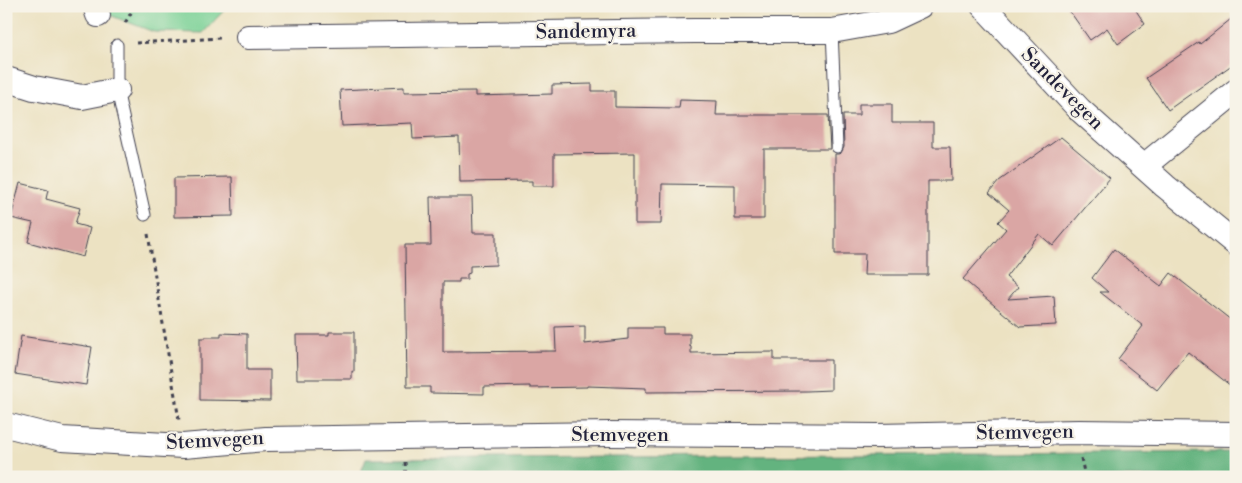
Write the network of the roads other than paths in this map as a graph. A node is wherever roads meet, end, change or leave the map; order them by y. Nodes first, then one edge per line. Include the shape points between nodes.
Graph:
1 (920, 6) edge
2 (984, 7) edge
3 (832, 31) junction
4 (248, 37) road end
5 (117, 45) road end
6 (6, 79) edge
7 (118, 90) junction
8 (1236, 91) edge
9 (837, 147) dead end
10 (1144, 166) junction
11 (145, 216) road end
12 (1236, 244) edge
13 (6, 425) edge
14 (1236, 434) edge

1 - 3 street, Sandemyra via 888,21
2 - 10 street, Sandevegen via 1080,110
3 - 4 street, Sandemyra
3 - 9 lane
5 - 7 lane
6 - 7 street via 82,97
7 - 11 lane
8 - 10 street
10 - 12 street, Sandevegen
13 - 14 street, Stemvegen via 62,439 183,446 266,439 609,434

